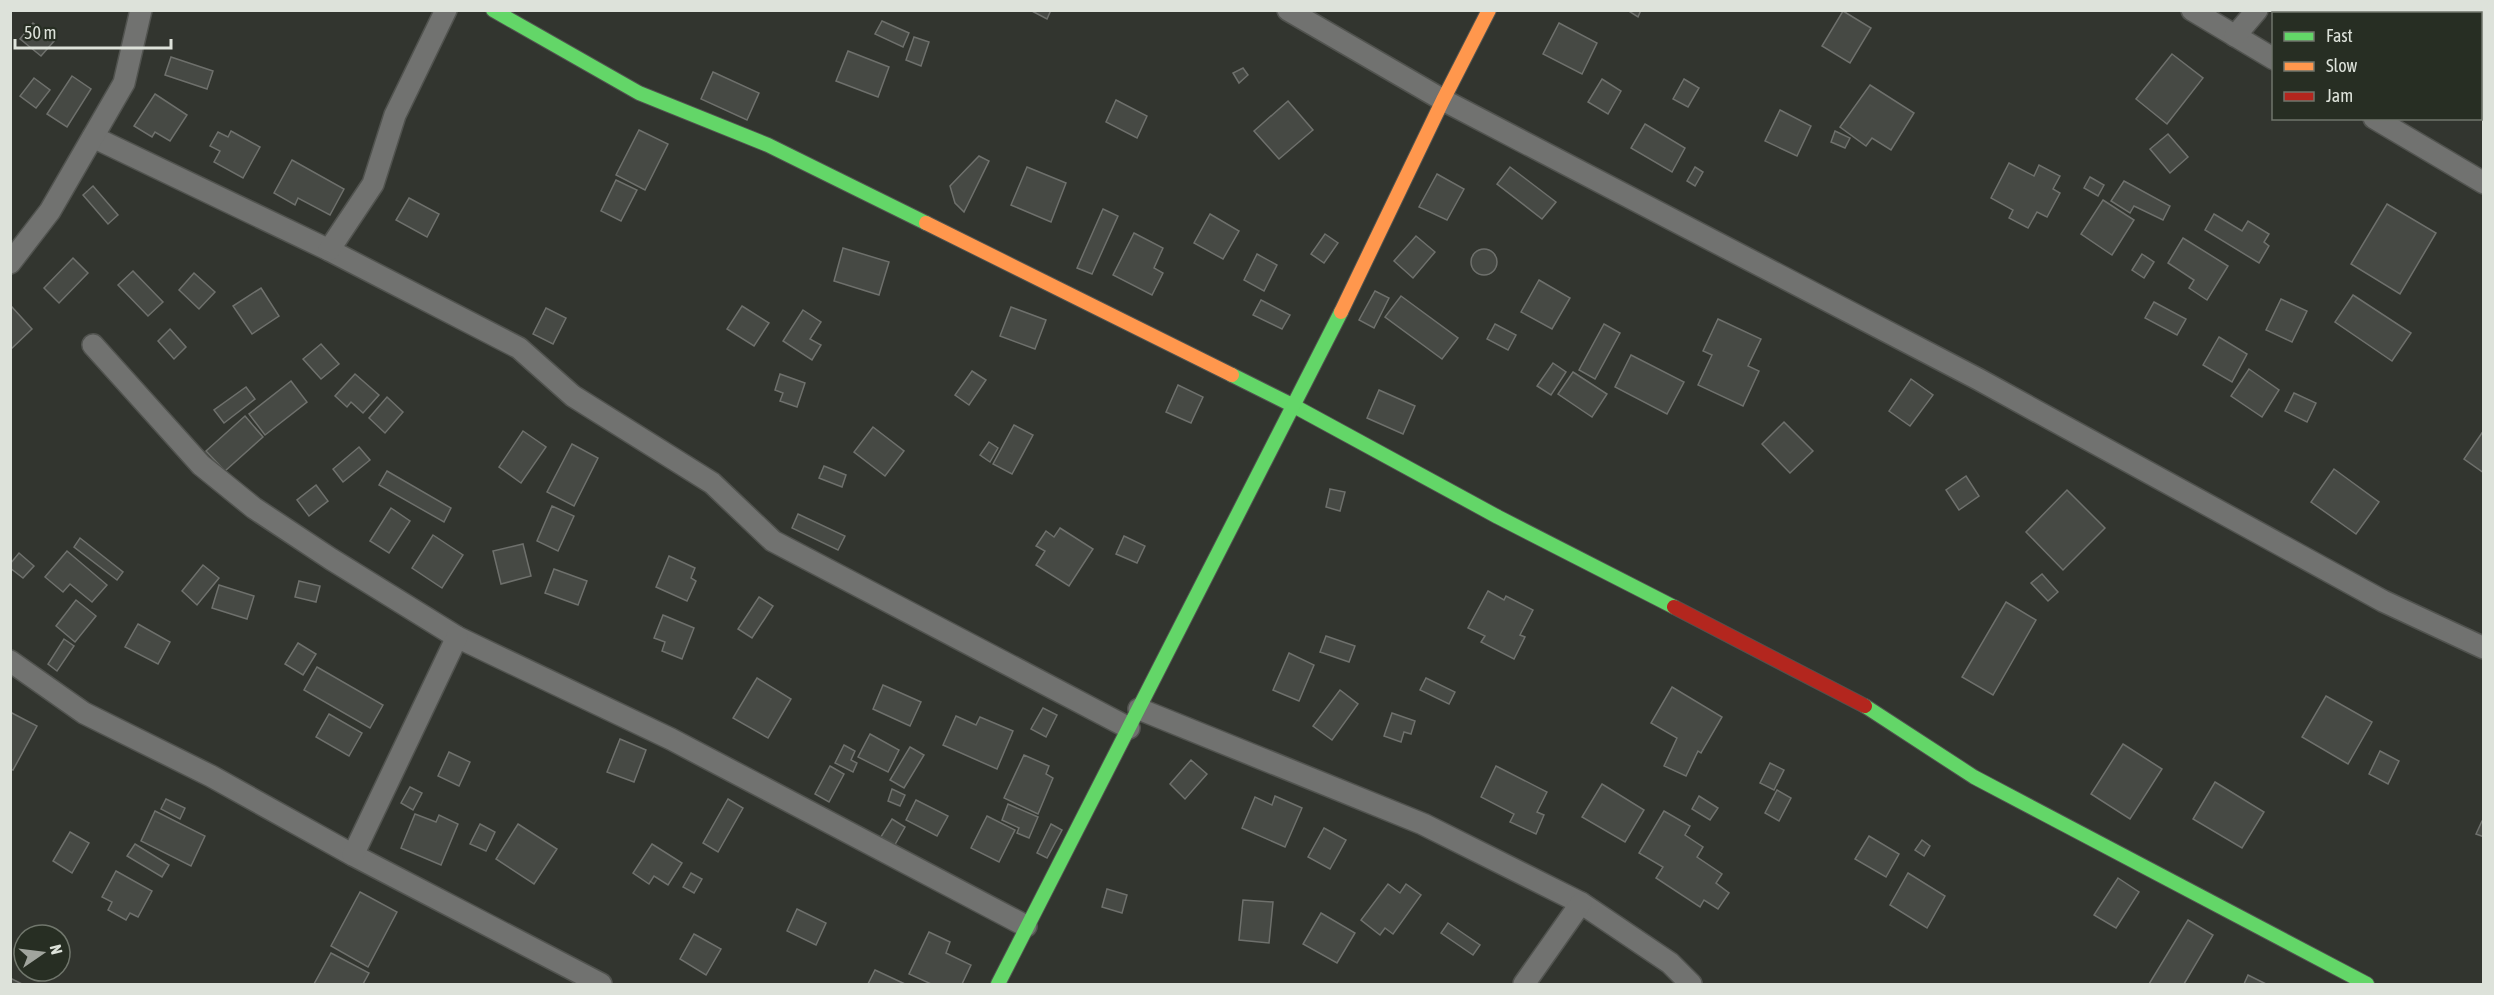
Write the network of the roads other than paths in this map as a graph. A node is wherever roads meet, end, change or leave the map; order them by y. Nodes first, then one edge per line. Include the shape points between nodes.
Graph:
1 (141, 10) edge
2 (446, 10) edge
3 (493, 10) edge
4 (1288, 10) edge
5 (1489, 10) edge
6 (2192, 10) edge
7 (2257, 10) edge
8 (2235, 36) junction
9 (2272, 58) edge
10 (1443, 100) junction
11 (2377, 120) edge
12 (93, 137) junction
13 (2484, 183) edge
14 (329, 250) junction
15 (10, 263) edge
16 (93, 345) dead end
17 (1294, 406) junction
18 (457, 637) junction
19 (2484, 648) edge
20 (10, 661) edge
21 (1139, 709) junction
22 (1129, 728) junction
23 (353, 855) junction
24 (1581, 903) junction
25 (1026, 926) junction
26 (602, 984) edge
27 (998, 984) edge
28 (1524, 984) edge
29 (1691, 984) edge
30 (2367, 984) edge

1 - 12 street via 124,83
2 - 14 street via 395,115 373,184
3 - 17 street via 639,93 768,145
4 - 10 street
5 - 10 street
6 - 8 street
7 - 8 street
8 - 9 street
10 - 17 street
10 - 19 street via 1978,379 2383,601
11 - 13 street
12 - 14 street
12 - 15 street via 50,211
14 - 22 street via 519,348 573,396 712,483 773,541
16 - 18 street via 201,465 254,508
17 - 21 street
17 - 30 street via 1498,517 1861,703 1974,777
18 - 23 street
18 - 25 street via 671,739
20 - 23 street via 84,713 211,776
21 - 22 street
21 - 24 street via 1423,824
22 - 25 street
23 - 26 street
24 - 28 street
24 - 29 street via 1670,963
25 - 27 street

